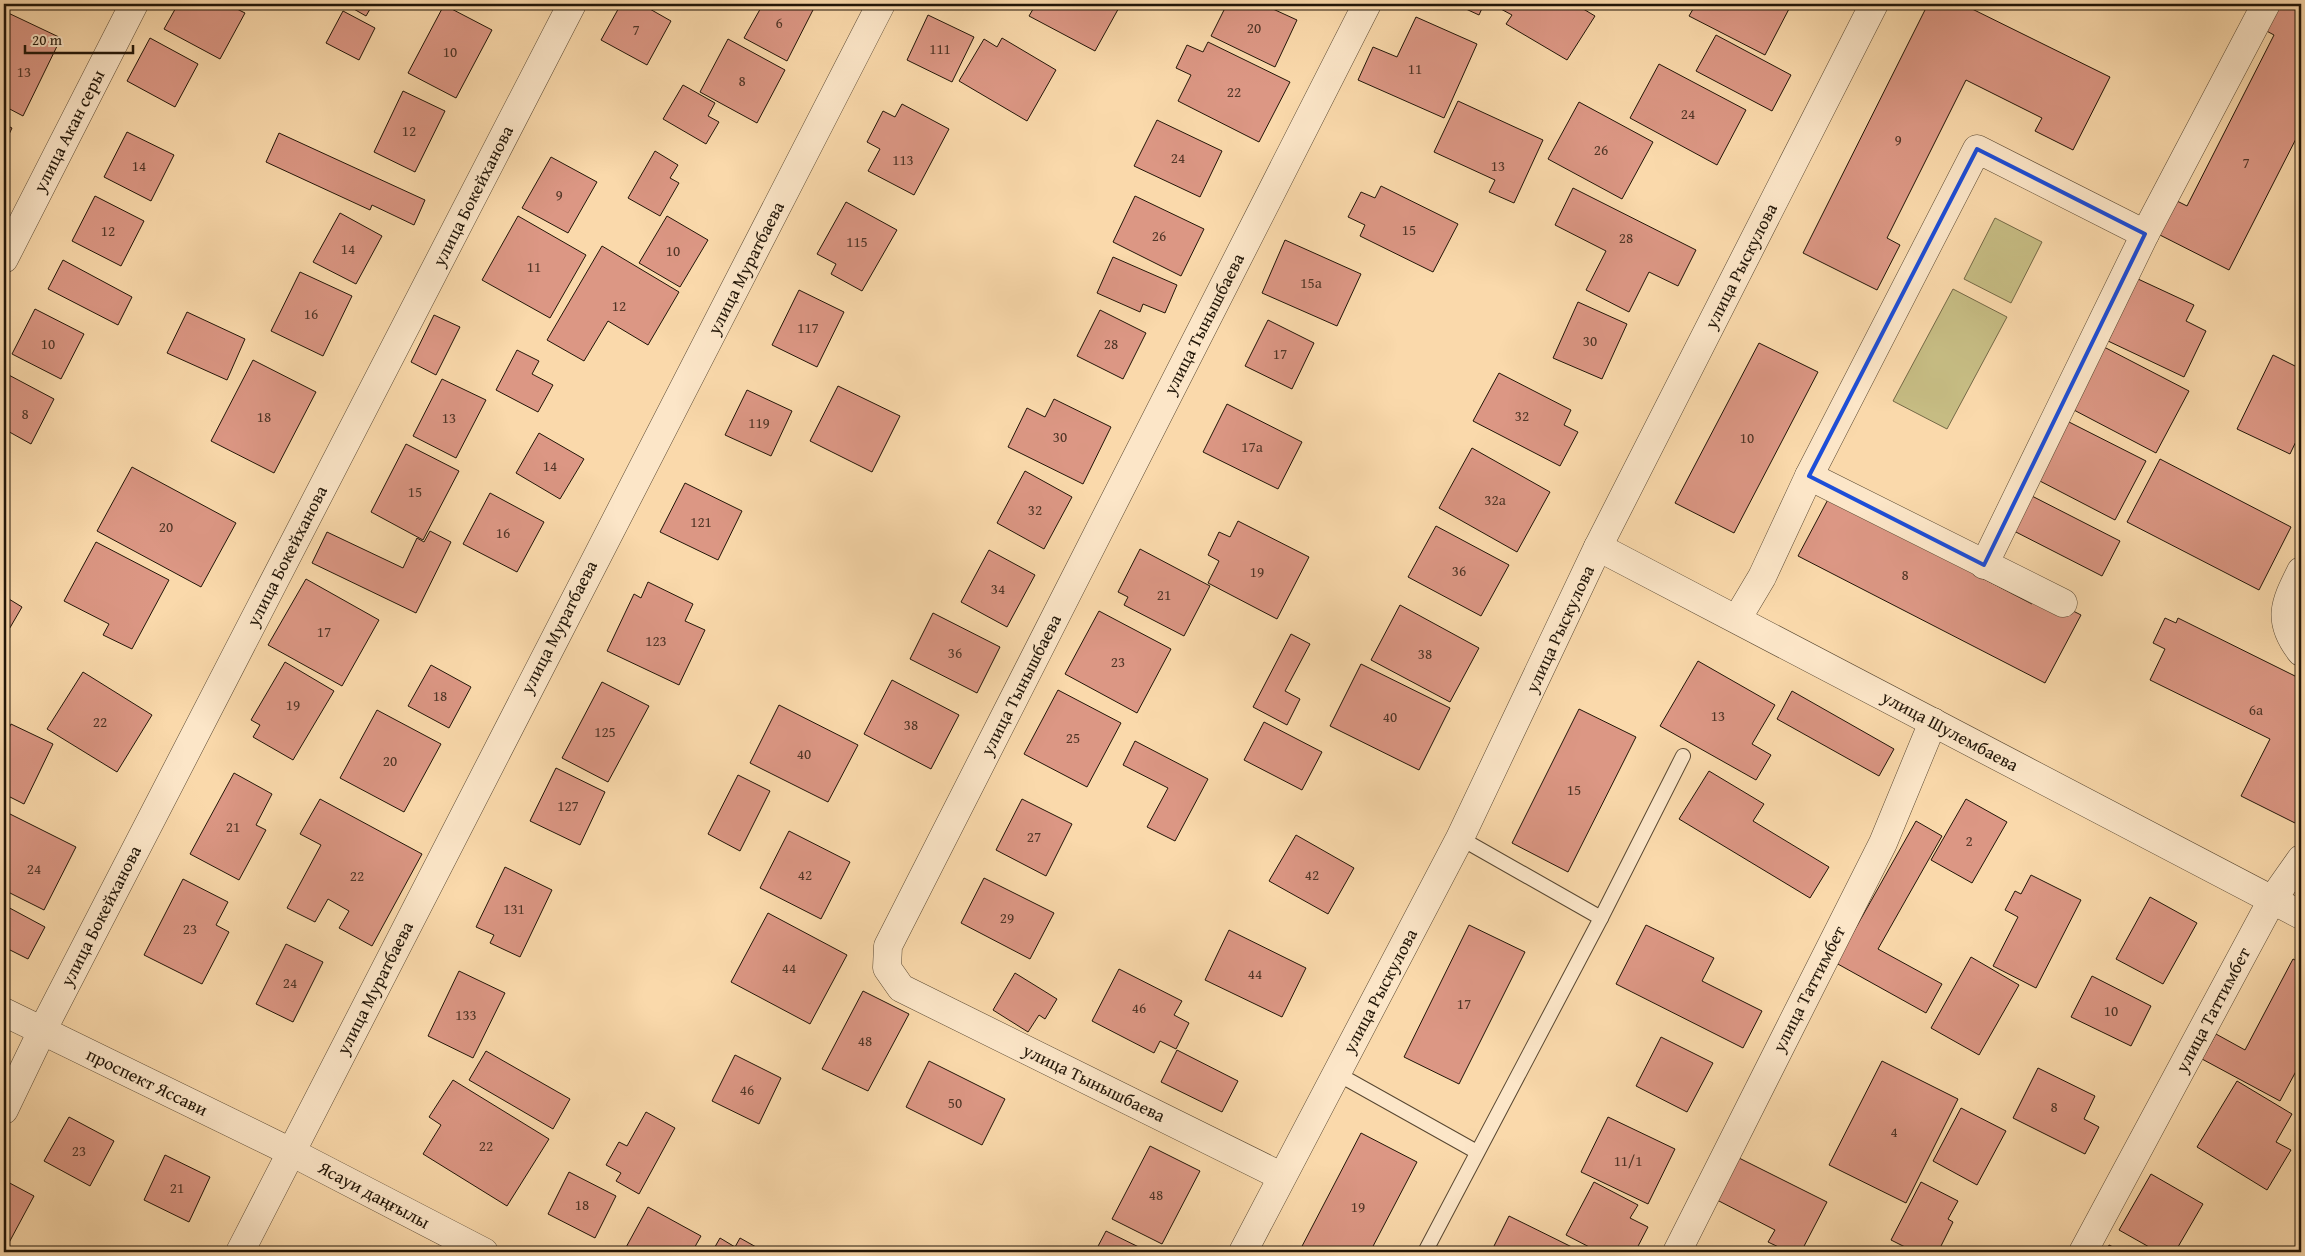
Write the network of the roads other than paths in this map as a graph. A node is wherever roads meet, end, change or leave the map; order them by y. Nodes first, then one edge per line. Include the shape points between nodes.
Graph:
1 (134, 4) edge
2 (572, 4) edge
3 (881, 4) edge
4 (1367, 4) edge
5 (1874, 4) edge
6 (2266, 4) edge
7 (2145, 234) junction
8 (4, 259) edge
9 (1809, 476) junction
10 (1598, 547) junction
11 (1984, 565) junction
12 (2301, 571) edge
13 (2063, 603) dead end
14 (1738, 619) junction
15 (2301, 652) edge
16 (1933, 722) junction
17 (1683, 756) dead end
18 (1460, 838) junction
19 (2301, 859) edge
20 (2272, 900) junction
21 (2301, 916) edge
22 (1601, 918) junction
23 (4, 1012) edge
24 (42, 1031) junction
25 (1336, 1073) junction
26 (4, 1110) edge
27 (291, 1152) junction
28 (1477, 1152) junction
29 (1282, 1176) junction
30 (240, 1252) edge
31 (484, 1252) edge
32 (1243, 1252) edge
33 (1425, 1252) edge
34 (1677, 1252) edge
35 (2083, 1252) edge

1 - 8 street, улица Акан серы
2 - 24 street, улица Бокейханова
3 - 27 street, улица Муратбаева
4 - 29 street, улица Тынышбаева via 888,946 887,968 901,988
5 - 10 street, улица Рыскулова
6 - 7 street
7 - 9 street via 1978,149
7 - 11 street
9 - 11 street
9 - 14 street via 1762,577
10 - 14 street, улица Шулембаева
10 - 18 street, улица Рыскулова
11 - 13 street
12 - 15 street via 2283,613 2288,632
14 - 16 street, улица Шулембаева
16 - 20 street, улица Шулембаева
16 - 34 street, улица Таттимбет via 1883,843
17 - 22 lane
18 - 22 lane
18 - 25 street, улица Рыскулова
19 - 20 street, улица Таттимбет
20 - 21 street, улица Шулембаева
20 - 35 street, улица Таттимбет
22 - 28 lane
23 - 24 street, проспект Яссави
24 - 26 street, улица Бокейханова
24 - 27 street, проспект Яссави
25 - 28 lane
25 - 29 street, улица Рыскулова
27 - 30 street, улица Муратбаева
27 - 31 street, Ясауи даңғылы
28 - 33 lane
29 - 32 street, улица Рыскулова

